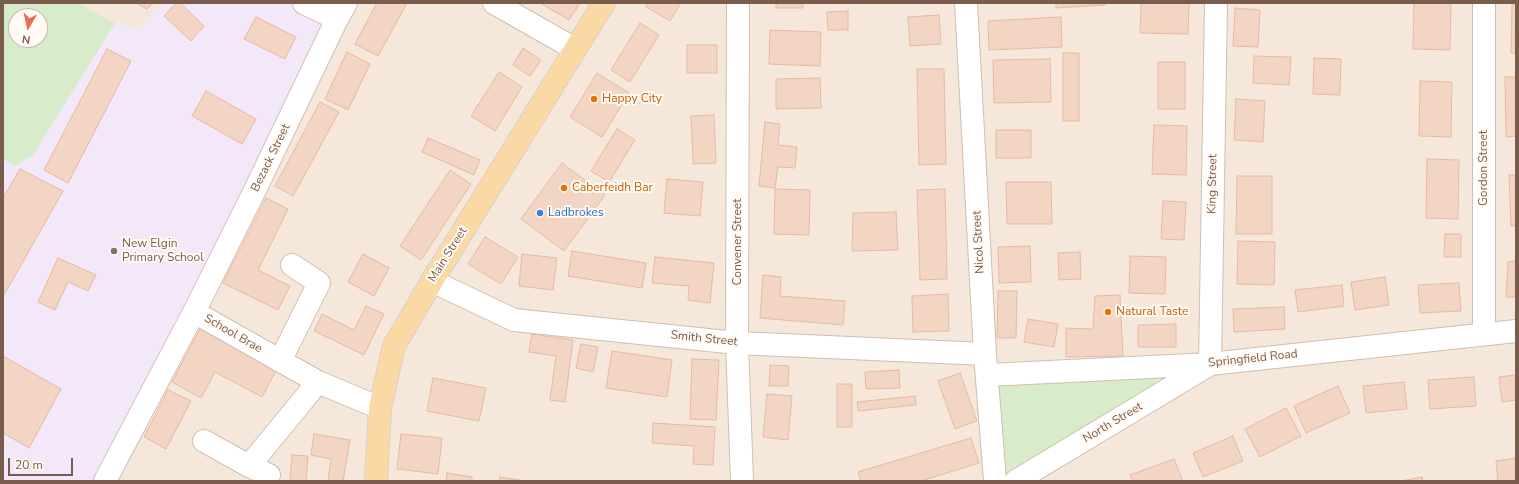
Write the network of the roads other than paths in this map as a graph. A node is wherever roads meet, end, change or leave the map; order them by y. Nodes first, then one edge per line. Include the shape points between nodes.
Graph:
1 (304, 3) edge
2 (494, 3) edge
3 (604, 3) edge
4 (738, 3) edge
5 (966, 3) edge
6 (1216, 3) edge
7 (1484, 3) edge
8 (342, 11) edge
9 (575, 49) junction
10 (292, 265) dead end
11 (432, 281) junction
12 (194, 312) junction
13 (1516, 331) edge
14 (1484, 333) junction
15 (737, 343) junction
16 (280, 361) junction
17 (1210, 364) junction
18 (987, 365) junction
19 (318, 382) junction
20 (380, 408) junction
21 (204, 441) dead end
22 (249, 466) junction
23 (269, 475) dead end
24 (105, 481) edge
25 (376, 481) edge
26 (742, 481) edge
27 (995, 481) edge
28 (1016, 481) edge

1 - 8 street
2 - 9 street
3 - 9 main road, Main Street
4 - 15 street, Convener Street
5 - 18 street, Nicol Street
6 - 17 street, King Street
7 - 14 street, Gordon Street
8 - 12 street, Bezack Street
9 - 11 main road, Main Street
10 - 16 street via 319,283
11 - 15 street, Smith Street via 514,320
11 - 20 main road, Main Street via 394,346
12 - 16 street, School Brae
12 - 24 street, School Brae
13 - 14 street, Springfield Road
14 - 17 street, Springfield Road
15 - 18 street, Smith Street
15 - 26 street, Convener Street
16 - 19 street, School Brae
17 - 18 street, Springfield Road
17 - 28 street, North Street
18 - 27 street, Nicol Street
19 - 20 street, School Brae
19 - 22 street
20 - 25 main road, Main Street
21 - 22 street
22 - 23 street

